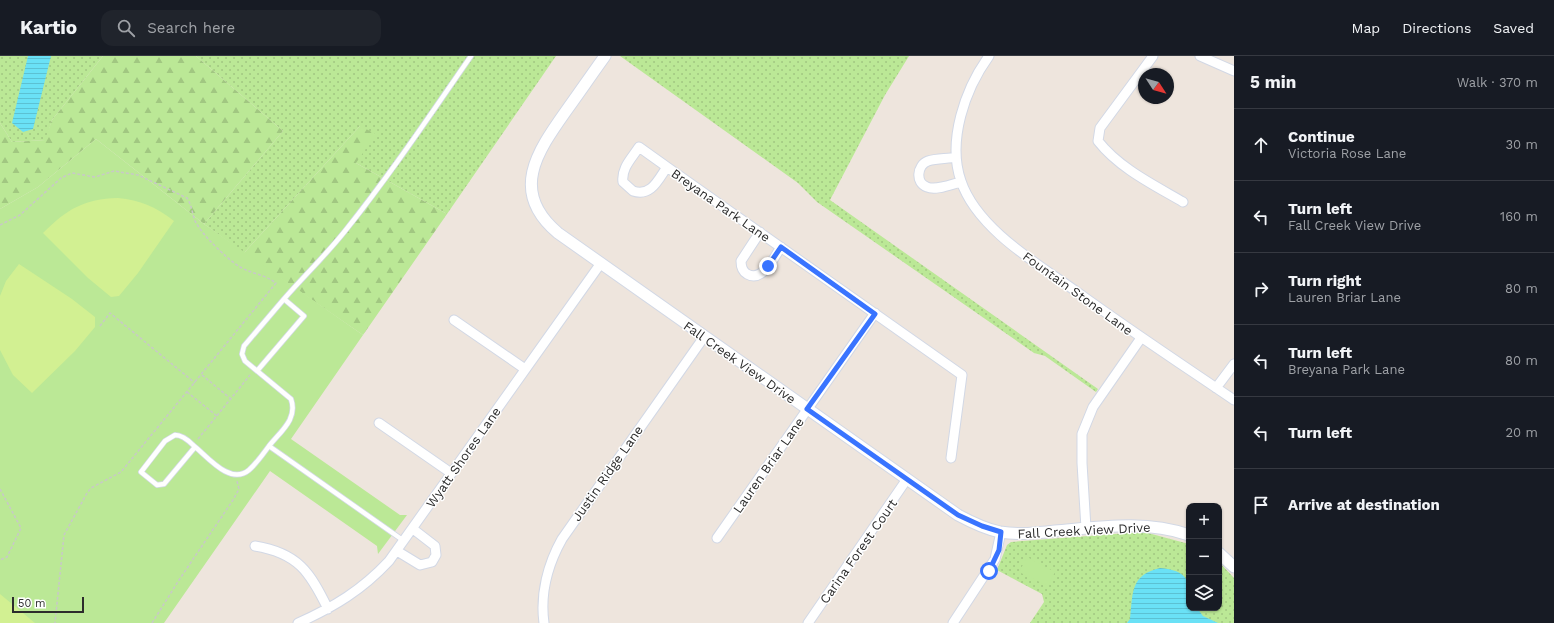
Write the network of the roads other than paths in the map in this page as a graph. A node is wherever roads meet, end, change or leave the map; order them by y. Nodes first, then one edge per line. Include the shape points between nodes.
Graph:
1 (471, 56) edge
2 (605, 56) edge
3 (989, 56) edge
4 (1153, 56) edge
5 (1200, 56) edge
6 (1234, 71) edge
7 (956, 157) junction
8 (667, 167) junction
9 (961, 182) junction
10 (1183, 202) dead end
11 (760, 232) junction
12 (781, 247) junction
13 (601, 263) junction
14 (284, 299) junction
15 (875, 314) junction
16 (454, 320) dead end
17 (704, 337) junction
18 (1141, 338) junction
19 (1234, 364) edge
20 (525, 369) junction
21 (256, 370) junction
22 (1216, 388) junction
23 (1234, 400) edge
24 (807, 409) junction
25 (379, 423) dead end
26 (194, 446) junction
27 (269, 446) junction
28 (951, 458) dead end
29 (451, 473) junction
30 (908, 480) junction
31 (1086, 528) junction
32 (413, 529) junction
33 (1001, 532) junction
34 (1186, 534) edge
35 (717, 538) dead end
36 (404, 541) junction
37 (254, 546) dead end
38 (397, 551) junction
39 (1222, 556) edge
40 (1234, 567) edge
41 (328, 609) junction
42 (298, 623) edge
43 (544, 623) edge
44 (808, 623) edge
45 (953, 623) edge

1 - 14 lane via 406,150 344,232
2 - 13 street, Fall Creek View Drive via 548,136 535,162 531,178 535,201 544,219 558,233
3 - 7 street, Fountain Stone Lane via 978,71 965,100 958,125
4 - 10 street via 1100,128 1098,141 1106,151 1130,170
5 - 6 street
7 - 9 street, Fountain Stone Lane
7 - 9 street via 928,161 922,165 918,173 920,181 926,187 934,188
8 - 8 street, Breyana Park Lane via 653,187 646,192 632,191 623,182 625,167 639,147
8 - 11 street, Breyana Park Lane
9 - 18 street, Fountain Stone Lane via 978,213 1006,241
11 - 12 street, Breyana Park Lane
11 - 12 street via 741,261 742,269 747,274 762,274
12 - 15 street, Breyana Park Lane
13 - 17 street, Fall Creek View Drive
13 - 20 street, Wyatt Shores Lane
14 - 21 lane via 244,346 242,354 245,361
14 - 21 lane via 304,316
15 - 24 street, Lauren Briar Lane
15 - 28 street, Breyana Park Lane via 962,375
16 - 20 street
17 - 24 street, Fall Creek View Drive
17 - 43 street, Justin Ridge Lane via 555,551 545,586
18 - 22 street, Fountain Stone Lane
18 - 31 street via 1093,407 1082,434
19 - 22 street
20 - 29 street, Wyatt Shores Lane
21 - 27 lane via 291,399 294,408 292,418
22 - 23 street, Fountain Stone Lane
24 - 30 street, Fall Creek View Drive
24 - 35 street, Lauren Briar Lane
25 - 29 street
26 - 26 lane via 181,436 171,436 141,472 157,485 164,484
26 - 27 lane via 225,472 237,475 248,470
27 - 36 lane
29 - 32 street, Wyatt Shores Lane
30 - 33 street, Fall Creek View Drive via 958,515
30 - 44 street, Carina Forest Court
31 - 33 street, Fall Creek View Drive via 1030,533
31 - 34 street, Fall Creek View Drive via 1150,526
32 - 36 street, Wyatt Shores Lane
32 - 38 street via 435,546 436,555 432,562 420,565
33 - 45 street via 995,559
36 - 38 street, Wyatt Shores Lane
37 - 41 street via 277,551 302,567 313,579
38 - 41 street, Wyatt Shores Lane via 362,587
39 - 40 street
41 - 42 street, Wyatt Shores Lane

